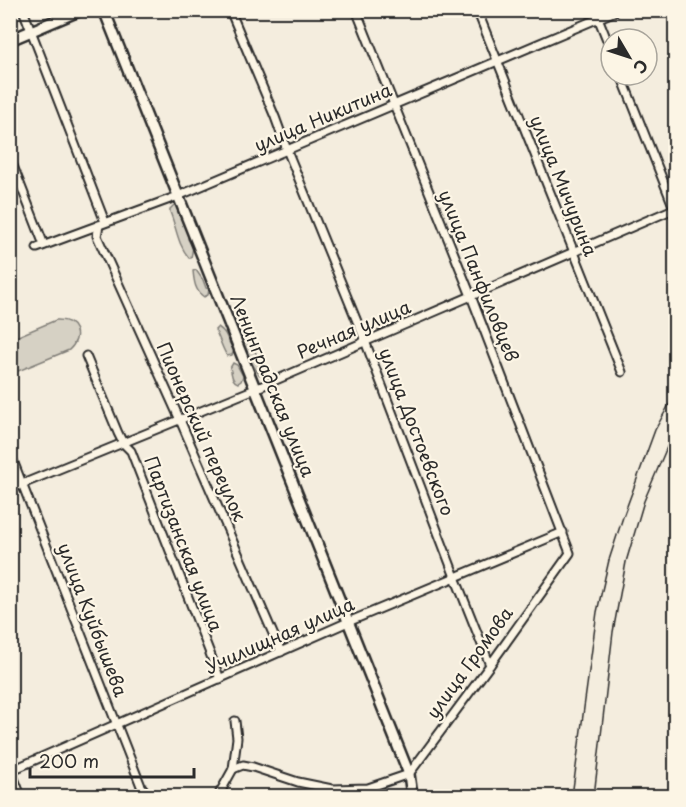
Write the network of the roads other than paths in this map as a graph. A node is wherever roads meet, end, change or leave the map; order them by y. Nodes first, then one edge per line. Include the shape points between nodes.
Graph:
1 (23, 10) edge
2 (81, 10) edge
3 (104, 10) edge
4 (230, 10) edge
5 (356, 10) edge
6 (477, 10) edge
7 (595, 10) edge
8 (618, 10) edge
9 (598, 19) junction
10 (601, 27) edge
11 (31, 33) junction
12 (10, 40) edge
13 (498, 61) junction
14 (626, 87) edge
15 (394, 105) junction
16 (287, 150) junction
17 (10, 158) edge
18 (178, 196) junction
19 (675, 208) edge
20 (102, 224) junction
21 (573, 251) junction
22 (471, 296) junction
23 (365, 341) junction
24 (86, 356) dead end
25 (621, 372) dead end
26 (255, 389) junction
27 (180, 420) junction
28 (123, 443) junction
29 (10, 453) edge
30 (23, 484) junction
31 (10, 489) edge
32 (563, 532) junction
33 (570, 553) joint
34 (455, 577) junction
35 (348, 622) junction
36 (281, 652) junction
37 (490, 664) junction
38 (220, 679) junction
39 (235, 721) dead end
40 (117, 724) junction
41 (233, 769) junction
42 (11, 770) edge
43 (409, 774) junction
44 (340, 789) junction
45 (21, 796) edge
46 (149, 796) edge
47 (218, 796) edge
48 (337, 796) edge
49 (415, 796) edge

1 - 11 street, Пионерский переулок
2 - 11 street
3 - 18 street, Ленинградская улица
4 - 16 street, улица Достоевского
5 - 15 street, улица Панфиловцев
6 - 13 street, улица Мичурина
7 - 9 street
8 - 9 street, улица Никитина
9 - 10 street
9 - 13 street, улица Никитина
11 - 12 street
11 - 20 street, Пионерский переулок
13 - 15 street, улица Никитина
13 - 21 street, улица Мичурина
14 - 19 street
15 - 16 street, улица Никитина
15 - 22 street, улица Панфиловцев
16 - 18 street, улица Никитина
16 - 23 street, улица Достоевского
17 - 20 street, улица Никитина via 40,247
18 - 20 street, улица Никитина
18 - 26 street, Ленинградская улица
19 - 21 street, Речная улица
20 - 27 street, Пионерский переулок via 97,236
21 - 22 street, Речная улица
21 - 25 street, улица Мичурина
22 - 23 street, Речная улица
22 - 32 street, улица Панфиловцев
23 - 26 street, Речная улица
23 - 34 street, улица Достоевского
24 - 28 street, Партизанская улица
26 - 27 street, Речная улица
26 - 35 street, Ленинградская улица
27 - 28 street, Речная улица
27 - 36 street, Пионерский переулок
28 - 30 street, Речная улица
28 - 38 street, Партизанская улица via 131,451
29 - 30 street, улица Куйбышева
30 - 31 street, Речная улица
30 - 40 street, улица Куйбышева
32 - 33 street, улица Панфиловцев
32 - 34 street, Училищная улица
33 - 37 street, улица Громова
34 - 35 street, Училищная улица
34 - 37 street, улица Достоевского
35 - 36 street, Училищная улица
35 - 43 street, Ленинградская улица
36 - 38 street, Училищная улица
37 - 43 street, улица Громова
38 - 40 street, Училищная улица
39 - 41 street
40 - 42 street, Училищная улица
40 - 46 street, улица Куйбышева via 141,786
41 - 44 street via 243,765 254,767 298,782
41 - 47 street
42 - 45 street
43 - 44 street via 368,788
43 - 49 street
44 - 48 street

